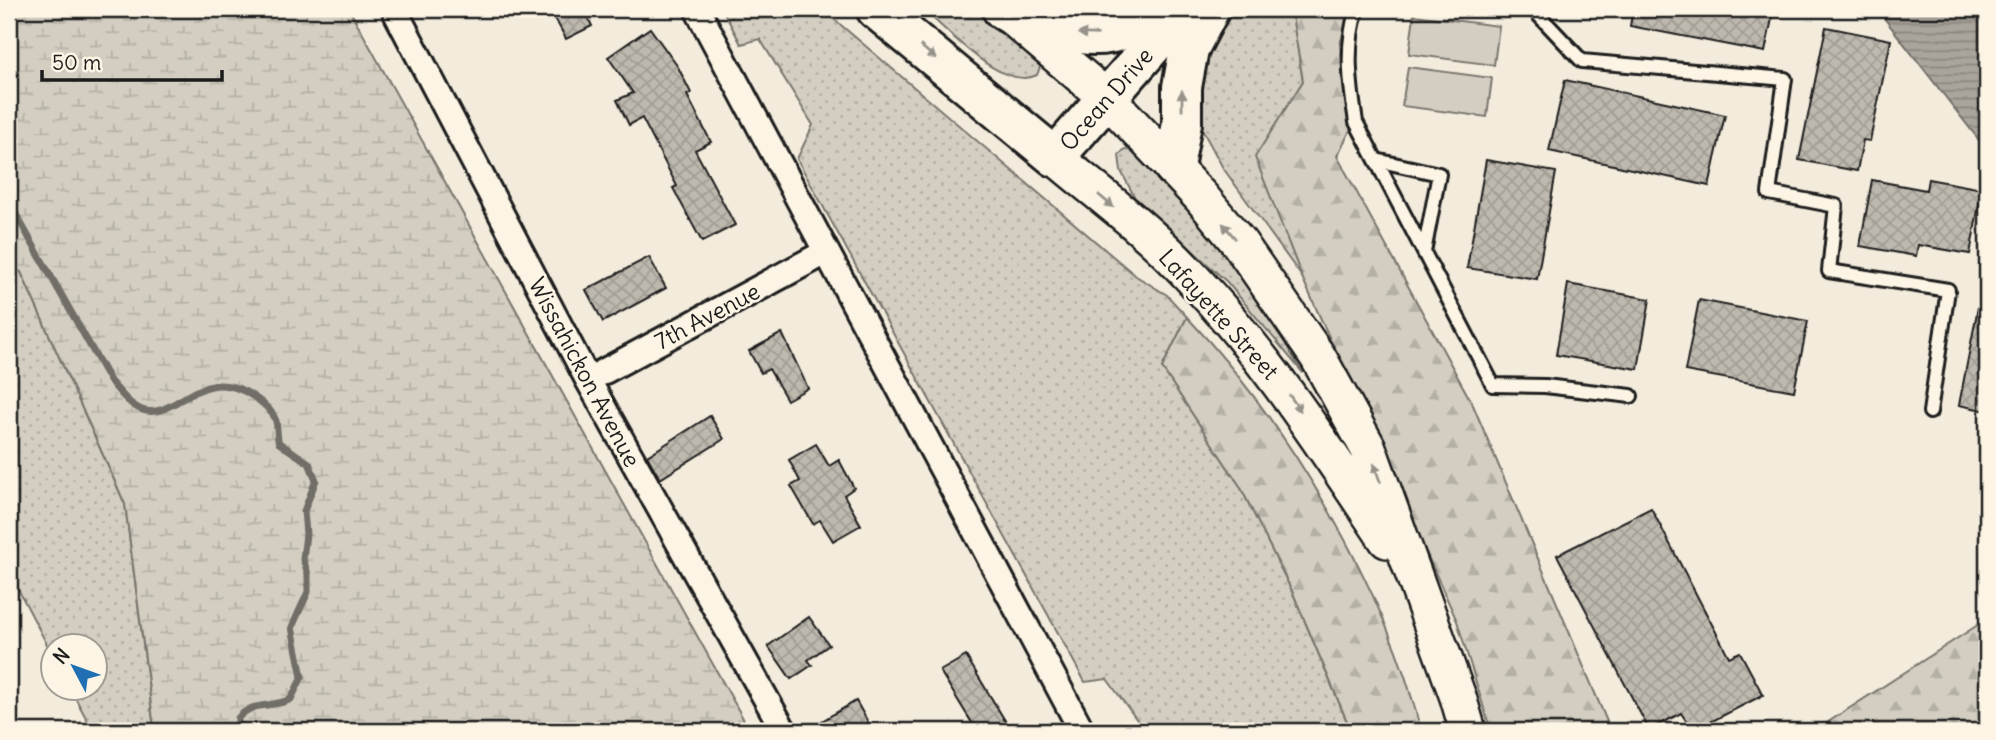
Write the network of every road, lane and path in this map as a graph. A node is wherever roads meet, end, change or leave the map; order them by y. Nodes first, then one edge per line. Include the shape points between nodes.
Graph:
1 (394, 9) edge
2 (697, 9) edge
3 (876, 9) edge
4 (1149, 9) edge
5 (1185, 9) edge
6 (1210, 9) edge
7 (1357, 9) edge
8 (1533, 9) edge
9 (1008, 13) edge
10 (1107, 98) junction
11 (1055, 157) junction
12 (1376, 160) junction
13 (1174, 167) junction
14 (826, 252) junction
15 (1424, 252) junction
16 (588, 380) junction
17 (1631, 396) dead end
18 (1930, 412) dead end
19 (1416, 584) junction
20 (784, 731) edge
21 (1082, 731) edge
22 (1468, 731) edge

1 - 16 street, Wissahickon Avenue
2 - 14 street
3 -> 11 main road, Lafayette Street
4 -> 9 main road via 1116,32 1097,35 1077,34
5 - 10 main road, Ocean Drive
13 -> 6 main road via 1189,49
7 - 12 lane via 1349,80 1356,122
8 - 18 lane via 1582,61 1785,79 1769,193 1836,206 1829,271 1948,290
9 - 10 main road, Lafayette Street
10 - 11 main road, Ocean Drive
10 - 13 main road, Lafayette Street
11 -> 19 main road, Lafayette Street via 1174,259 1259,355
12 - 15 lane
12 - 15 lane via 1439,174
19 -> 13 main road, Lafayette Street via 1368,448 1318,357 1240,244
14 - 16 street, 7th Avenue
14 - 21 street
15 - 17 lane via 1493,385
16 - 20 street, Wissahickon Avenue
19 - 22 main road, Lafayette Street

